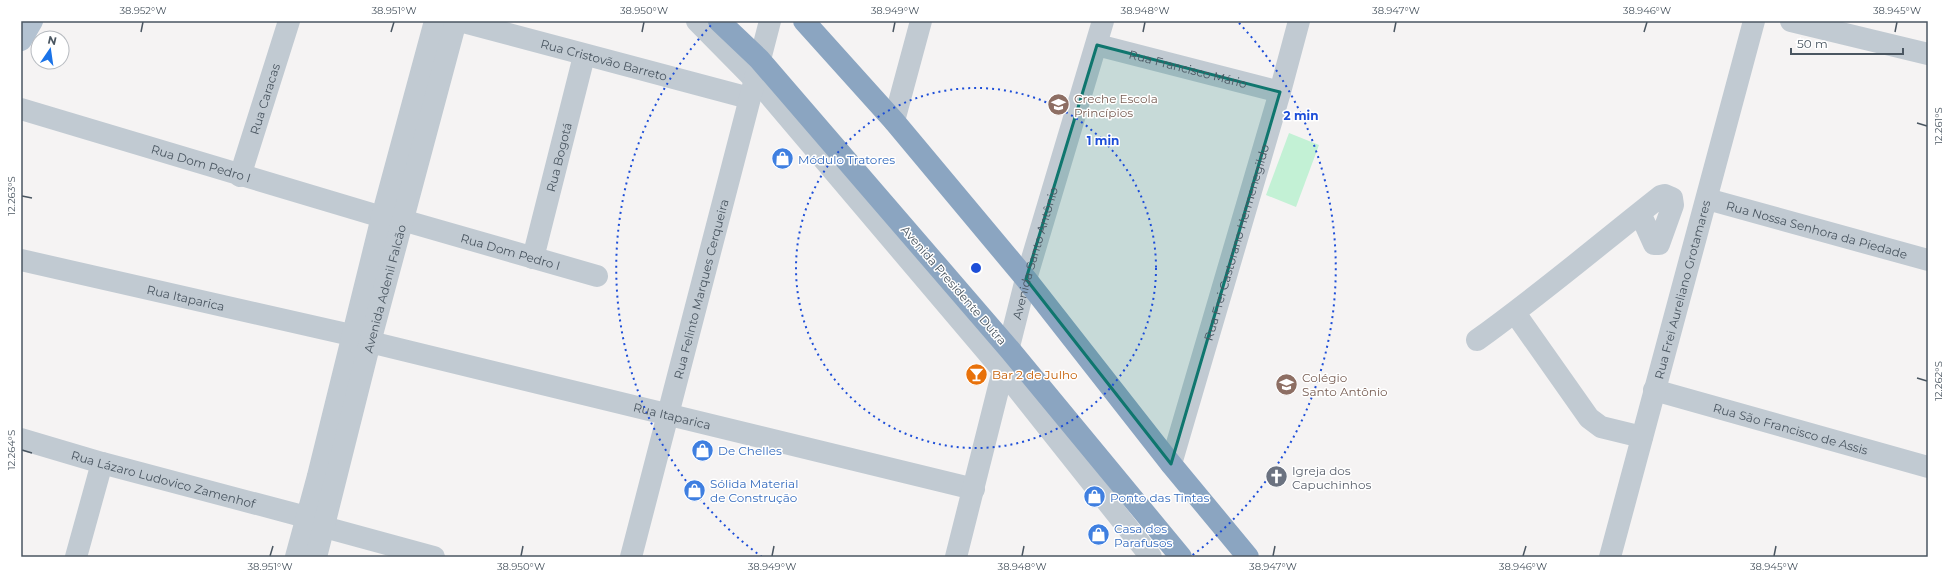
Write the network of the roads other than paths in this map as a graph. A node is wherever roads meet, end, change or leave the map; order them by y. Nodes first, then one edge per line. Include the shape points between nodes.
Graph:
1 (32, 21) edge
2 (289, 21) edge
3 (435, 21) edge
4 (456, 21) edge
5 (460, 21) edge
6 (697, 21) edge
7 (719, 21) edge
8 (770, 21) edge
9 (804, 21) edge
10 (921, 21) edge
11 (1103, 21) edge
12 (1299, 21) edge
13 (1754, 21) edge
14 (1791, 21) edge
15 (21, 40) edge
16 (1097, 45) junction
17 (1928, 54) edge
18 (584, 56) junction
19 (757, 68) junction
20 (426, 92) junction
21 (1280, 92) junction
22 (749, 98) junction
23 (21, 109) edge
24 (894, 121) junction
25 (240, 176) junction
26 (1707, 199) junction
27 (1640, 213) dead end
28 (392, 219) junction
29 (533, 258) junction
30 (21, 260) edge
31 (1928, 260) edge
32 (597, 276) dead end
33 (1026, 279) junction
34 (1515, 313) junction
35 (361, 339) junction
36 (1477, 340) dead end
37 (1010, 350) junction
38 (1004, 372) junction
39 (1654, 390) junction
40 (669, 414) junction
41 (1642, 437) junction
42 (21, 439) edge
43 (102, 463) junction
44 (1170, 464) junction
45 (1928, 466) edge
46 (974, 488) junction
47 (315, 522) junction
48 (76, 557) edge
49 (296, 557) edge
50 (316, 557) edge
51 (434, 557) edge
52 (631, 557) edge
53 (956, 557) edge
54 (1151, 557) edge
55 (1181, 557) edge
56 (1248, 557) edge
57 (1610, 557) edge

1 - 15 main road
2 - 25 street, Rua Caracas
3 - 20 street, Avenida Adenil Falcão
4 - 20 street, Avenida Adenil Falcão
5 - 18 street, Rua Cristovão Barreto
6 - 19 street, Avenida Presidente Dutra
7 - 19 highway, Avenida Presidente Dutra
8 - 19 street, Rua Felinto Marques Cerqueira
9 - 24 highway
10 - 24 street
11 - 16 street, Avenida Santo Antônio
12 - 21 street, Rua Frei Castorano Hermenegildo
13 - 26 street, Rua Frei Aureliano Grotamares
14 - 17 street
16 - 21 street, Rua Francisco Mário
16 - 33 street, Avenida Santo Antônio
18 - 22 street, Rua Cristovão Barreto
18 - 29 street, Rua Bogotá
19 - 22 street, Rua Felinto Marques Cerqueira
19 - 37 highway, Avenida Presidente Dutra
19 - 38 street, Avenida Presidente Dutra
20 - 28 street, Avenida Adenil Falcão
21 - 44 street, Rua Frei Castorano Hermenegildo
22 - 40 street, Rua Felinto Marques Cerqueira
23 - 25 street, Rua Dom Pedro I
24 - 33 highway
25 - 28 street, Rua Dom Pedro I
26 - 31 street, Rua Nossa Senhora da Piedade
26 - 39 street, Rua Frei Aureliano Grotamares
27 - 34 street
28 - 29 street, Rua Dom Pedro I
28 - 35 street, Avenida Adenil Falcão
29 - 32 street, Rua Dom Pedro I
30 - 35 street, Rua Itaparica
33 - 37 street, Avenida Santo Antônio
33 - 44 highway
34 - 36 street
34 - 41 street via 1589,418 1601,427
35 - 40 street, Rua Itaparica
35 - 47 street, Avenida Adenil Falcão via 318,476
37 - 38 street, Avenida Santo Antônio
37 - 55 highway, Avenida Presidente Dutra
38 - 46 street, Avenida Santo Antônio
38 - 54 street, Avenida Presidente Dutra
39 - 41 street, Rua Frei Aureliano Grotamares
39 - 45 street, Rua São Francisco de Assis
40 - 46 street, Rua Itaparica
40 - 52 street, Rua Felinto Marques Cerqueira
41 - 57 street, Rua Frei Aureliano Grotamares
42 - 43 street, Rua Lázaro Ludovico Zamenhof
43 - 47 street, Rua Lázaro Ludovico Zamenhof
43 - 48 street
44 - 56 highway
46 - 53 street, Avenida Santo Antônio
47 - 49 street, Avenida Adenil Falcão
47 - 50 street, Avenida Adenil Falcão
47 - 51 street, Rua Lázaro Ludovico Zamenhof

